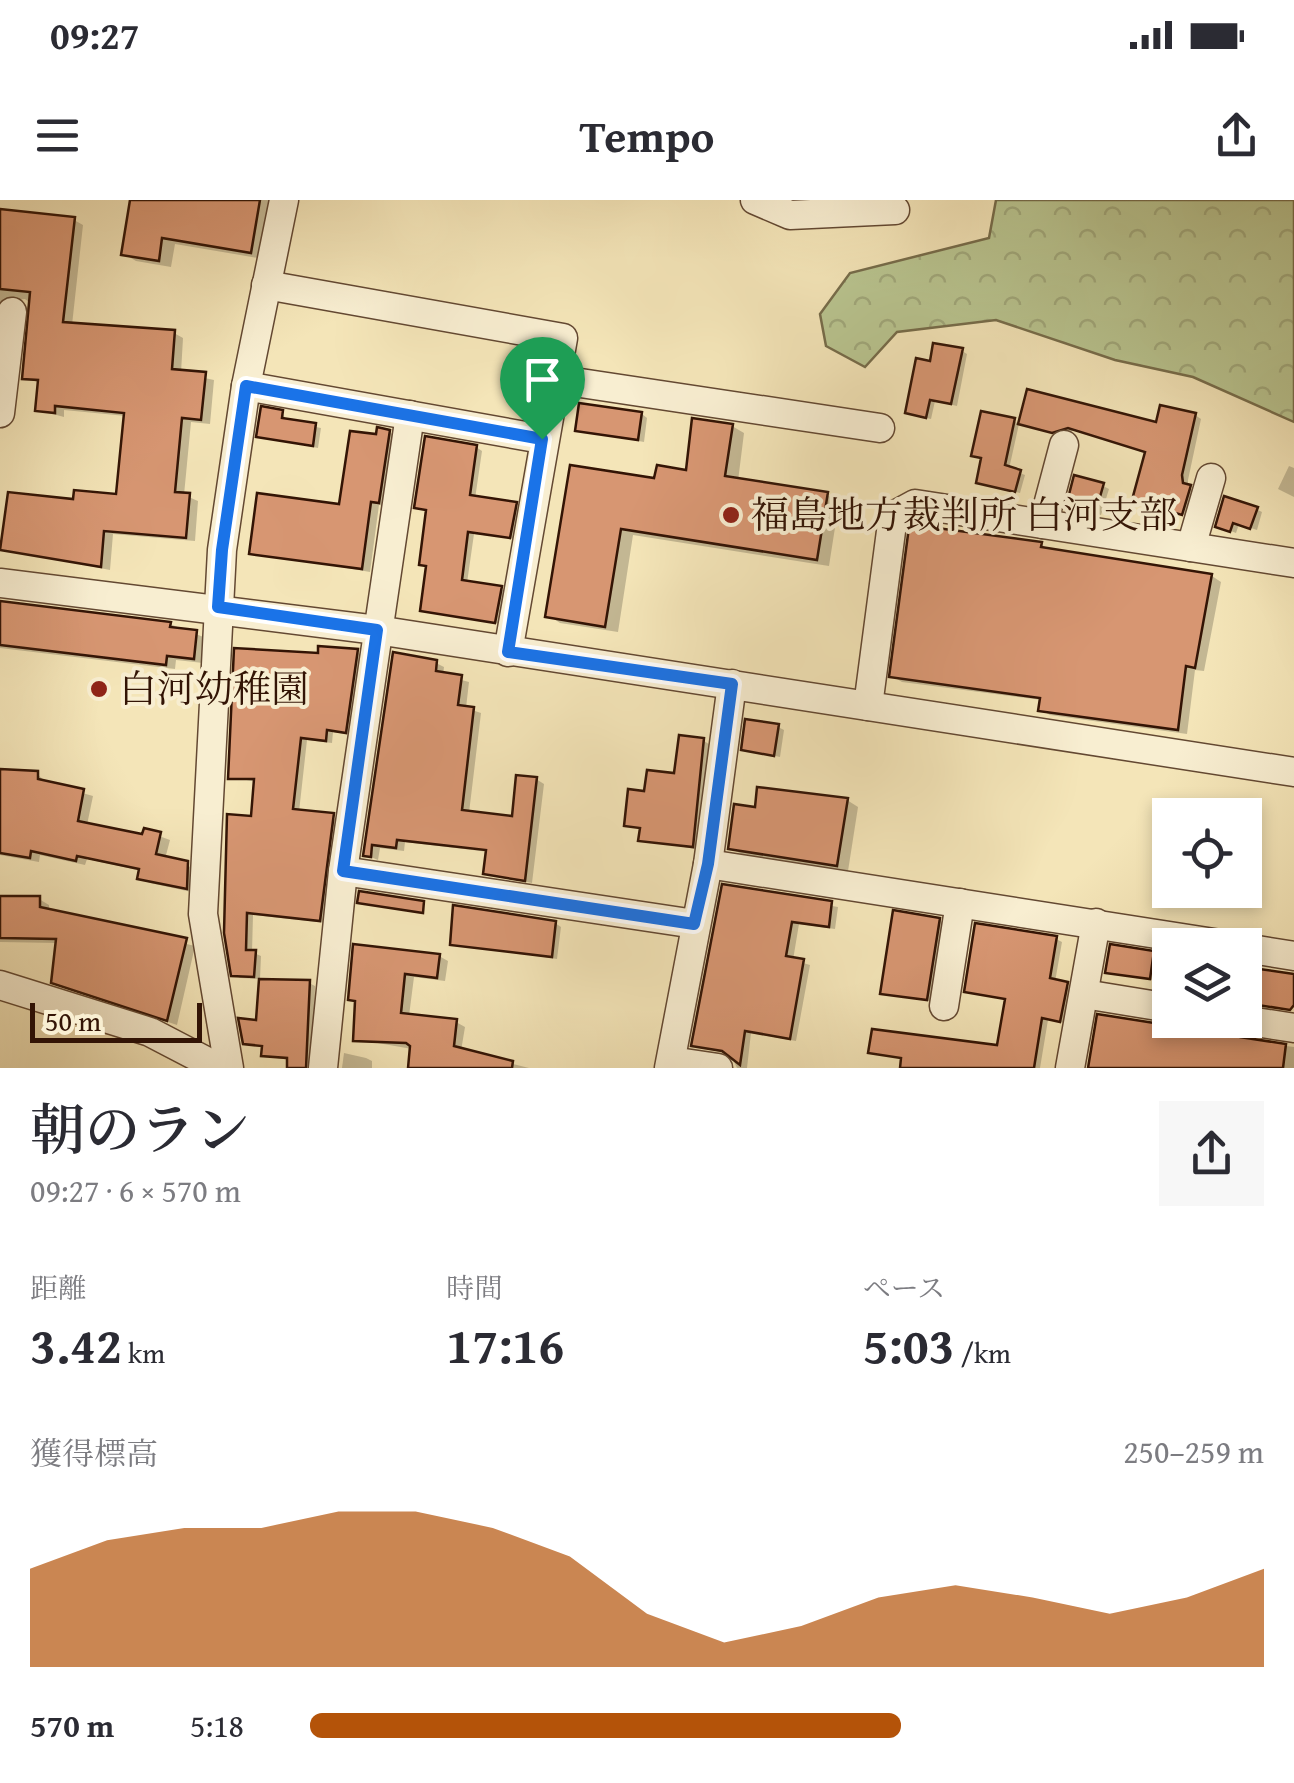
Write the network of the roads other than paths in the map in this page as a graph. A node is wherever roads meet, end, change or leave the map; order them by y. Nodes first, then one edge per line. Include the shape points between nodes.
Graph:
1 (284, 200) edge
2 (755, 200) edge
3 (895, 210) dead end
4 (266, 285) junction
5 (12, 312) dead end
6 (554, 379) junction
7 (246, 386) junction
8 (0, 413) edge
9 (410, 415) junction
10 (880, 428) dead end
11 (542, 439) junction
12 (1064, 445) dead end
13 (1211, 478) dead end
14 (1044, 524) junction
15 (1191, 547) junction
16 (1294, 564) edge
17 (0, 583) edge
18 (218, 607) junction
19 (377, 630) junction
20 (508, 652) junction
21 (732, 684) junction
22 (868, 706) junction
23 (1294, 772) edge
24 (708, 864) junction
25 (343, 871) junction
26 (960, 903) junction
27 (694, 924) junction
28 (1096, 924) junction
29 (1152, 933) edge
30 (1262, 951) edge
31 (1294, 956) edge
32 (0, 985) edge
33 (1084, 994) junction
34 (1152, 1005) edge
35 (944, 1006) dead end
36 (1262, 1023) edge
37 (1294, 1028) edge
38 (670, 1064) edge
39 (219, 1068) edge
40 (229, 1068) edge
41 (323, 1068) edge
42 (718, 1068) edge
43 (1070, 1068) edge

1 - 4 street
2 - 3 street via 790,214
4 - 6 street via 563,338
4 - 7 street
5 - 8 street
6 - 10 street
6 - 11 street
7 - 9 street
7 - 18 street
9 - 11 street
9 - 19 street
11 - 20 street
12 - 14 street
13 - 15 street
14 - 15 street
14 - 22 street via 916,504 893,516
15 - 16 street
17 - 18 street
18 - 19 street
18 - 40 street via 203,914
19 - 20 street
19 - 25 street
20 - 21 street
21 - 22 street
21 - 24 street
22 - 23 street
24 - 26 street
24 - 27 street
25 - 27 street
25 - 41 street
26 - 28 street
26 - 35 street
27 - 38 street
28 - 29 street
28 - 33 street
30 - 31 street
32 - 39 street via 150,1032
33 - 34 street
33 - 43 street
36 - 37 street
38 - 42 street

